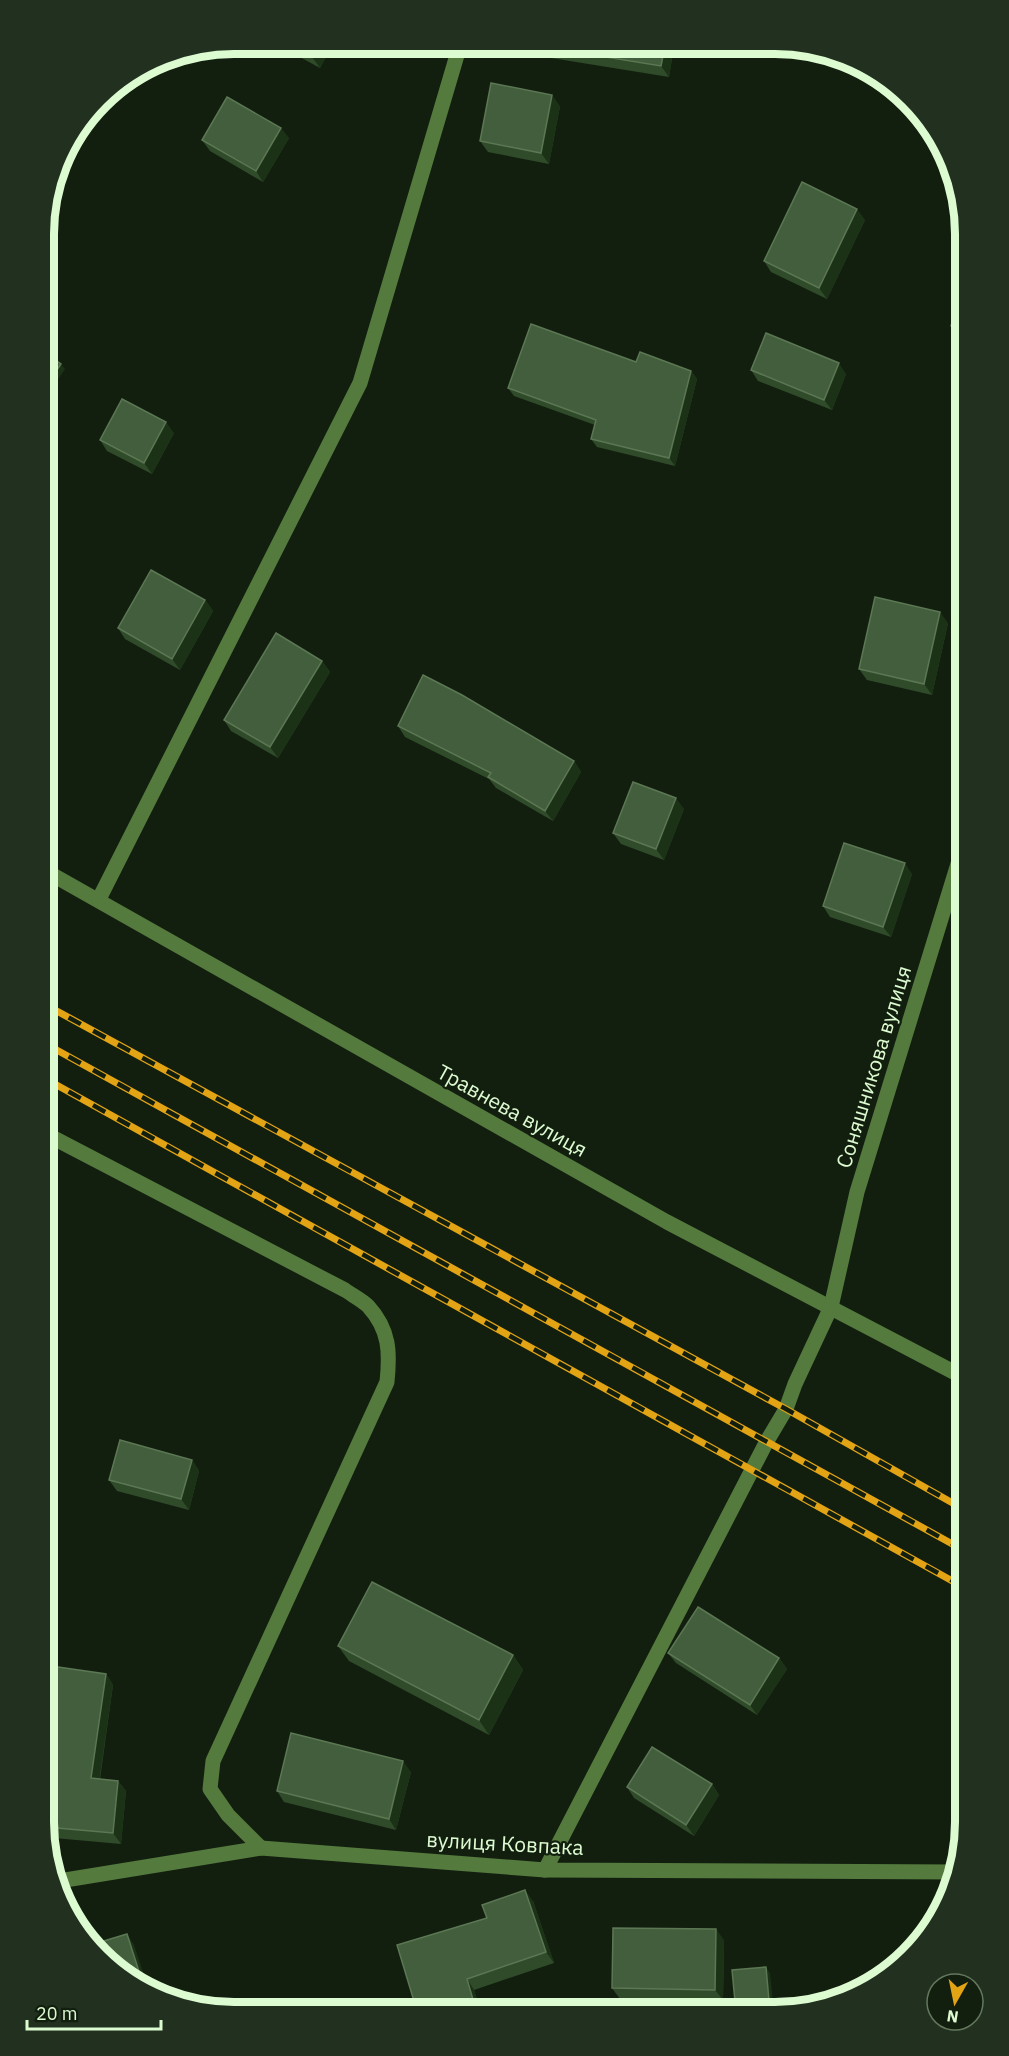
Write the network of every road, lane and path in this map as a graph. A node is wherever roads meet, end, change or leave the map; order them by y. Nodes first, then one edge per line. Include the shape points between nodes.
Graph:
1 (457, 54) edge
2 (955, 874) edge
3 (54, 875) edge
4 (99, 899) junction
5 (54, 1138) edge
6 (831, 1307) junction
7 (955, 1373) edge
8 (261, 1848) junction
9 (545, 1870) junction
10 (947, 1872) edge
11 (64, 1880) edge

1 - 4 street via 360,383
2 - 6 street, Соняшникова вулиця via 857,1192
3 - 4 street, Травнева вулиця
4 - 6 street, Травнева вулиця via 646,1210
5 - 8 street via 345,1290 368,1305 383,1328 390,1355 387,1382 213,1761 210,1789 228,1815
6 - 7 street, Травнева вулиця
6 - 9 street, Соняшникова вулиця via 786,1409
8 - 9 street, вулиця Ковпака
8 - 11 street, вулиця Ковпака
9 - 10 street, вулиця Ковпака

